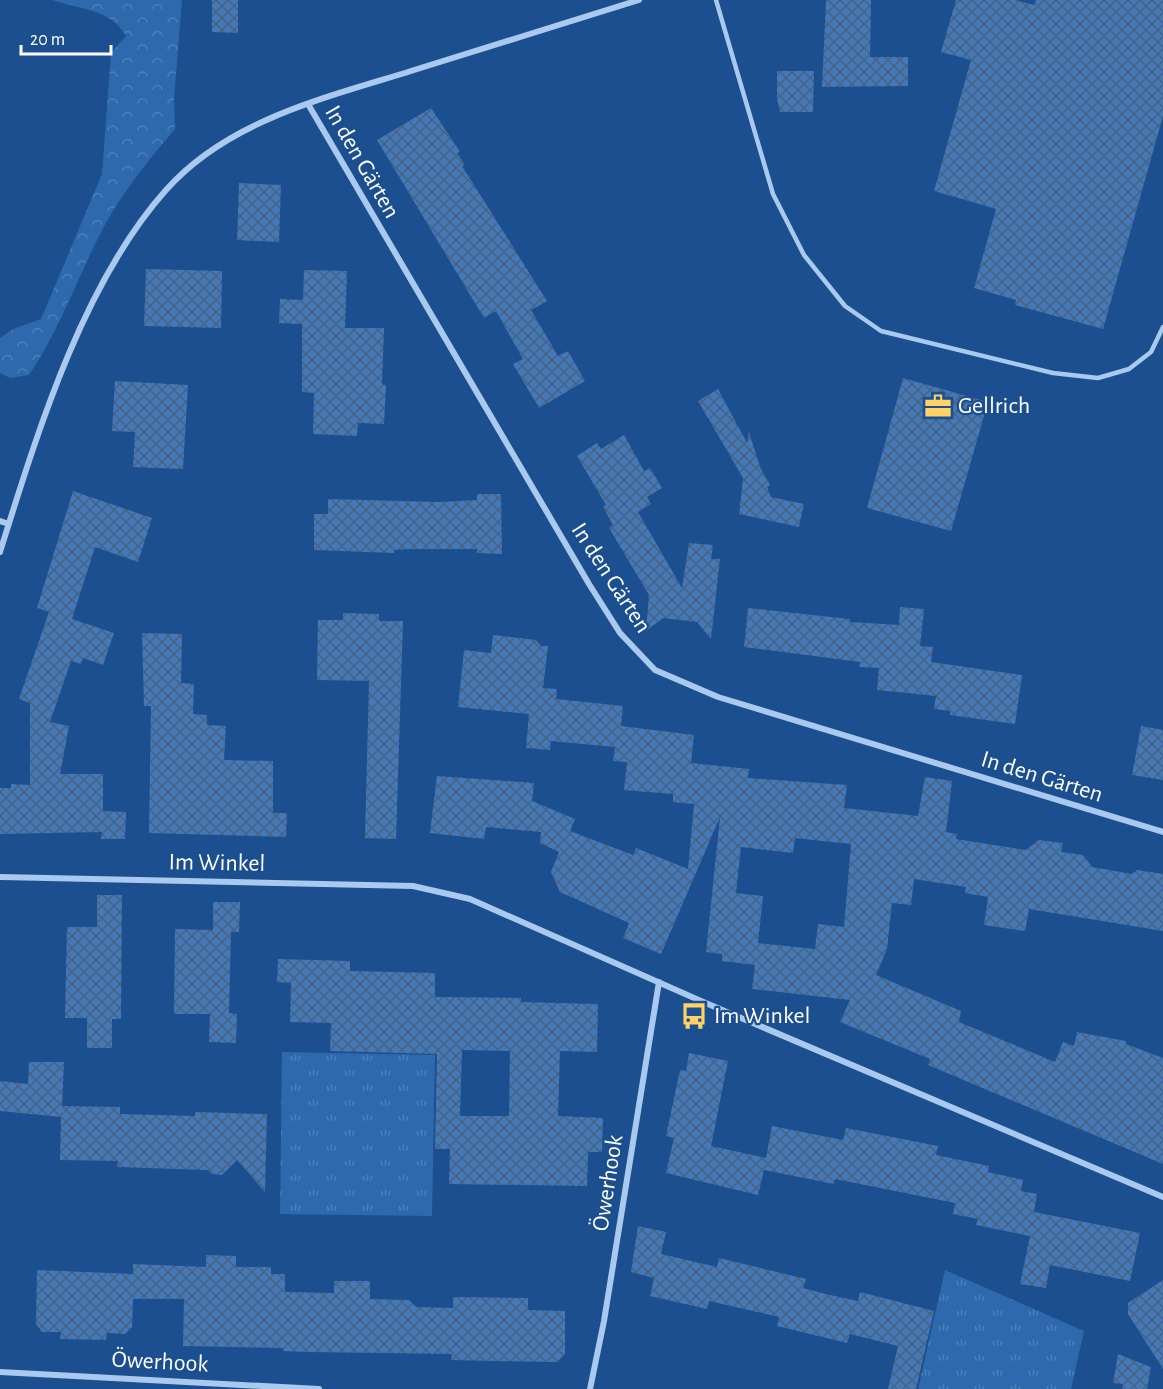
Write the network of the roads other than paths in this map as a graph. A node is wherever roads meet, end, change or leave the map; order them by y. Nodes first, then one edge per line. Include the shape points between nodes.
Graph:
1 (639, 0) edge
2 (716, 0) edge
3 (308, 104) junction
4 (1163, 327) edge
5 (0, 521) edge
6 (9, 524) junction
7 (0, 552) edge
8 (1163, 832) edge
9 (0, 877) edge
10 (660, 982) junction
11 (1163, 1197) edge
12 (0, 1372) edge
13 (319, 1389) edge
14 (590, 1389) edge

1 - 3 street
2 - 4 lane via 773,194 804,255 845,306 881,331 1053,373 1098,378 1129,369 1151,352
3 - 6 street via 244,130 206,154 166,189 126,242 83,322
3 - 8 street, In den Gärten via 589,584 620,633 655,670 718,697
5 - 6 street
6 - 7 street
9 - 10 street, Im Winkel via 413,886 470,899
10 - 11 street, Im Winkel
10 - 14 street, Öwerhook
12 - 13 street, Öwerhook

